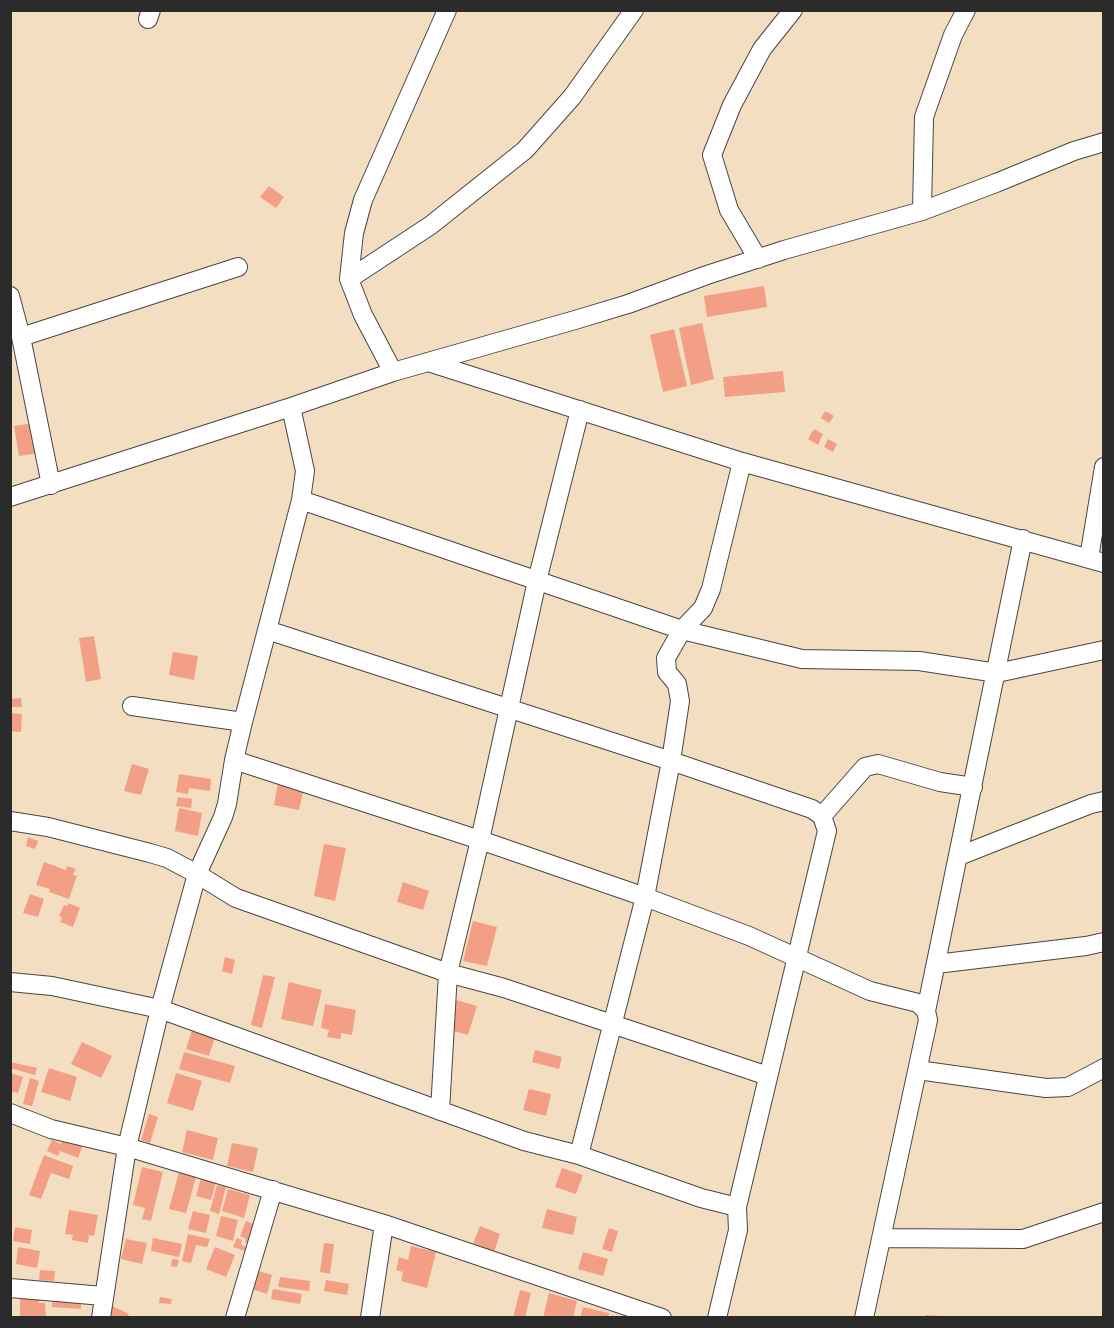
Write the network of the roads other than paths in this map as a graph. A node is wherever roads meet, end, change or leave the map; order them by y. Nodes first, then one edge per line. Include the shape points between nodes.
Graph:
1 (447, 10) edge
2 (634, 10) edge
3 (793, 10) edge
4 (966, 10) edge
5 (1104, 142) edge
6 (922, 211) junction
7 (758, 259) junction
8 (238, 267) dead end
9 (349, 279) junction
10 (10, 296) edge
11 (21, 337) junction
12 (428, 362) junction
13 (393, 372) junction
14 (291, 407) junction
15 (580, 410) junction
16 (742, 462) junction
17 (1104, 467) edge
18 (51, 485) junction
19 (10, 497) edge
20 (301, 501) junction
21 (1023, 539) junction
22 (1096, 560) edge
23 (537, 581) junction
24 (267, 630) junction
25 (682, 630) junction
26 (1104, 650) edge
27 (997, 673) junction
28 (132, 706) dead end
29 (509, 708) junction
30 (243, 722) junction
31 (234, 760) junction
32 (671, 761) junction
33 (973, 787) junction
34 (1104, 801) edge
35 (822, 816) junction
36 (10, 821) edge
37 (480, 840) junction
38 (959, 856) junction
39 (197, 874) junction
40 (645, 897) junction
41 (1104, 942) edge
42 (796, 958) junction
43 (936, 964) junction
44 (448, 974) junction
45 (10, 982) edge
46 (160, 1009) junction
47 (926, 1011) junction
48 (612, 1024) junction
49 (1104, 1068) edge
50 (918, 1070) junction
51 (768, 1076) junction
52 (440, 1111) junction
53 (10, 1113) edge
54 (127, 1147) junction
55 (579, 1155) junction
56 (273, 1190) junction
57 (737, 1206) junction
58 (1104, 1212) edge
59 (384, 1224) junction
60 (882, 1238) junction
61 (10, 1288) edge
62 (103, 1296) junction
63 (101, 1317) edge
64 (235, 1317) edge
65 (370, 1317) edge
66 (662, 1317) edge
67 (717, 1317) edge
68 (864, 1317) edge

1 - 9 street via 363,200 354,232
2 - 9 street via 572,97 525,150 431,225
3 - 7 street via 762,49 732,105 712,155 729,210
4 - 6 street via 924,117
5 - 6 street
6 - 7 street
7 - 12 street via 607,310
8 - 11 street
9 - 13 street
10 - 11 street
11 - 18 street
12 - 13 street
12 - 15 street
13 - 14 street
14 - 18 street
14 - 20 street via 305,471
15 - 16 street
15 - 23 street
16 - 21 street
16 - 25 street via 711,589 703,608
17 - 22 street
18 - 19 street
20 - 23 street
20 - 24 street
21 - 22 street
21 - 27 street
23 - 25 street
23 - 29 street
24 - 29 street
24 - 30 street
25 - 27 street via 802,659 919,661
25 - 32 street via 666,658 667,672 677,684 680,701
26 - 27 street
27 - 33 street
28 - 30 street
29 - 32 street
29 - 37 street
30 - 31 street
31 - 37 street
31 - 39 street via 223,817
32 - 35 street via 812,808
32 - 40 street
33 - 35 street via 878,764 864,767
33 - 38 street
34 - 38 street
35 - 42 street via 827,831
36 - 39 street via 150,853
37 - 40 street
37 - 44 street
38 - 43 street
39 - 44 street via 236,898
39 - 46 street
40 - 42 street
40 - 48 street
41 - 43 street
42 - 47 street via 870,991 918,1003
42 - 51 street
43 - 47 street
44 - 48 street
44 - 52 street
45 - 46 street via 52,986
46 - 52 street
46 - 54 street
47 - 50 street via 928,1020
48 - 51 street
48 - 55 street
49 - 50 street via 1068,1087 1046,1088
50 - 60 street
51 - 57 street
52 - 55 street via 524,1141
53 - 54 street via 51,1129
54 - 56 street
54 - 62 street
55 - 57 street via 701,1198
56 - 59 street
56 - 64 street
57 - 67 street via 738,1230
58 - 60 street via 1023,1239
59 - 65 street
59 - 66 street
60 - 68 street
61 - 62 street
62 - 63 street

